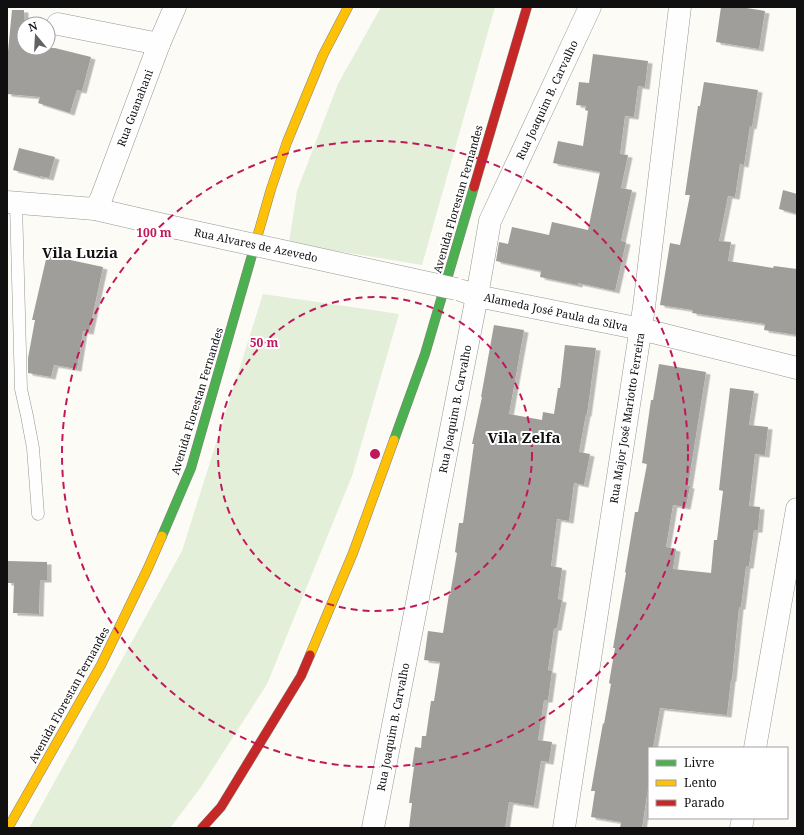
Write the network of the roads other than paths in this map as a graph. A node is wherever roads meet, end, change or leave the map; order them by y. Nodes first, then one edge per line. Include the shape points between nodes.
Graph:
1 (175, 7) edge
2 (348, 7) edge
3 (527, 7) edge
4 (590, 7) edge
5 (680, 7) edge
6 (58, 24) dead end
7 (159, 44) junction
8 (12, 203) edge
9 (95, 209) junction
10 (456, 289) joint
11 (477, 296) junction
12 (640, 329) junction
13 (797, 368) edge
14 (797, 509) edge
15 (38, 514) dead end
16 (755, 747) edge
17 (220, 807) junction
18 (8, 828) edge
19 (202, 828) edge
20 (207, 828) edge
21 (373, 828) edge
22 (564, 828) edge

1 - 7 street, Rua Guanahani
2 - 18 highway, Avenida Florestan Fernandes via 323,55 286,142 191,468 148,568 101,664
3 - 17 highway, Avenida Florestan Fernandes via 425,354 353,553 301,676
4 - 11 street, Rua Joaquim B. Carvalho via 490,220
5 - 12 street, Rua Major José Mariotto Ferreira
6 - 7 street
7 - 9 street, Rua Guanahani
8 - 9 street, Rua Alvares de Azevedo
8 - 15 lane via 21,390 33,448
9 - 10 street, Rua Alvares de Azevedo, bridge
10 - 11 street, Alameda José Paula da Silva
11 - 12 street, Alameda José Paula da Silva
11 - 21 street, Rua Joaquim B. Carvalho
12 - 13 street, Alameda José Paula da Silva
12 - 22 street, Rua Major José Mariotto Ferreira
14 - 16 street
17 - 19 highway, Avenida Florestan Fernandes
17 - 20 highway

